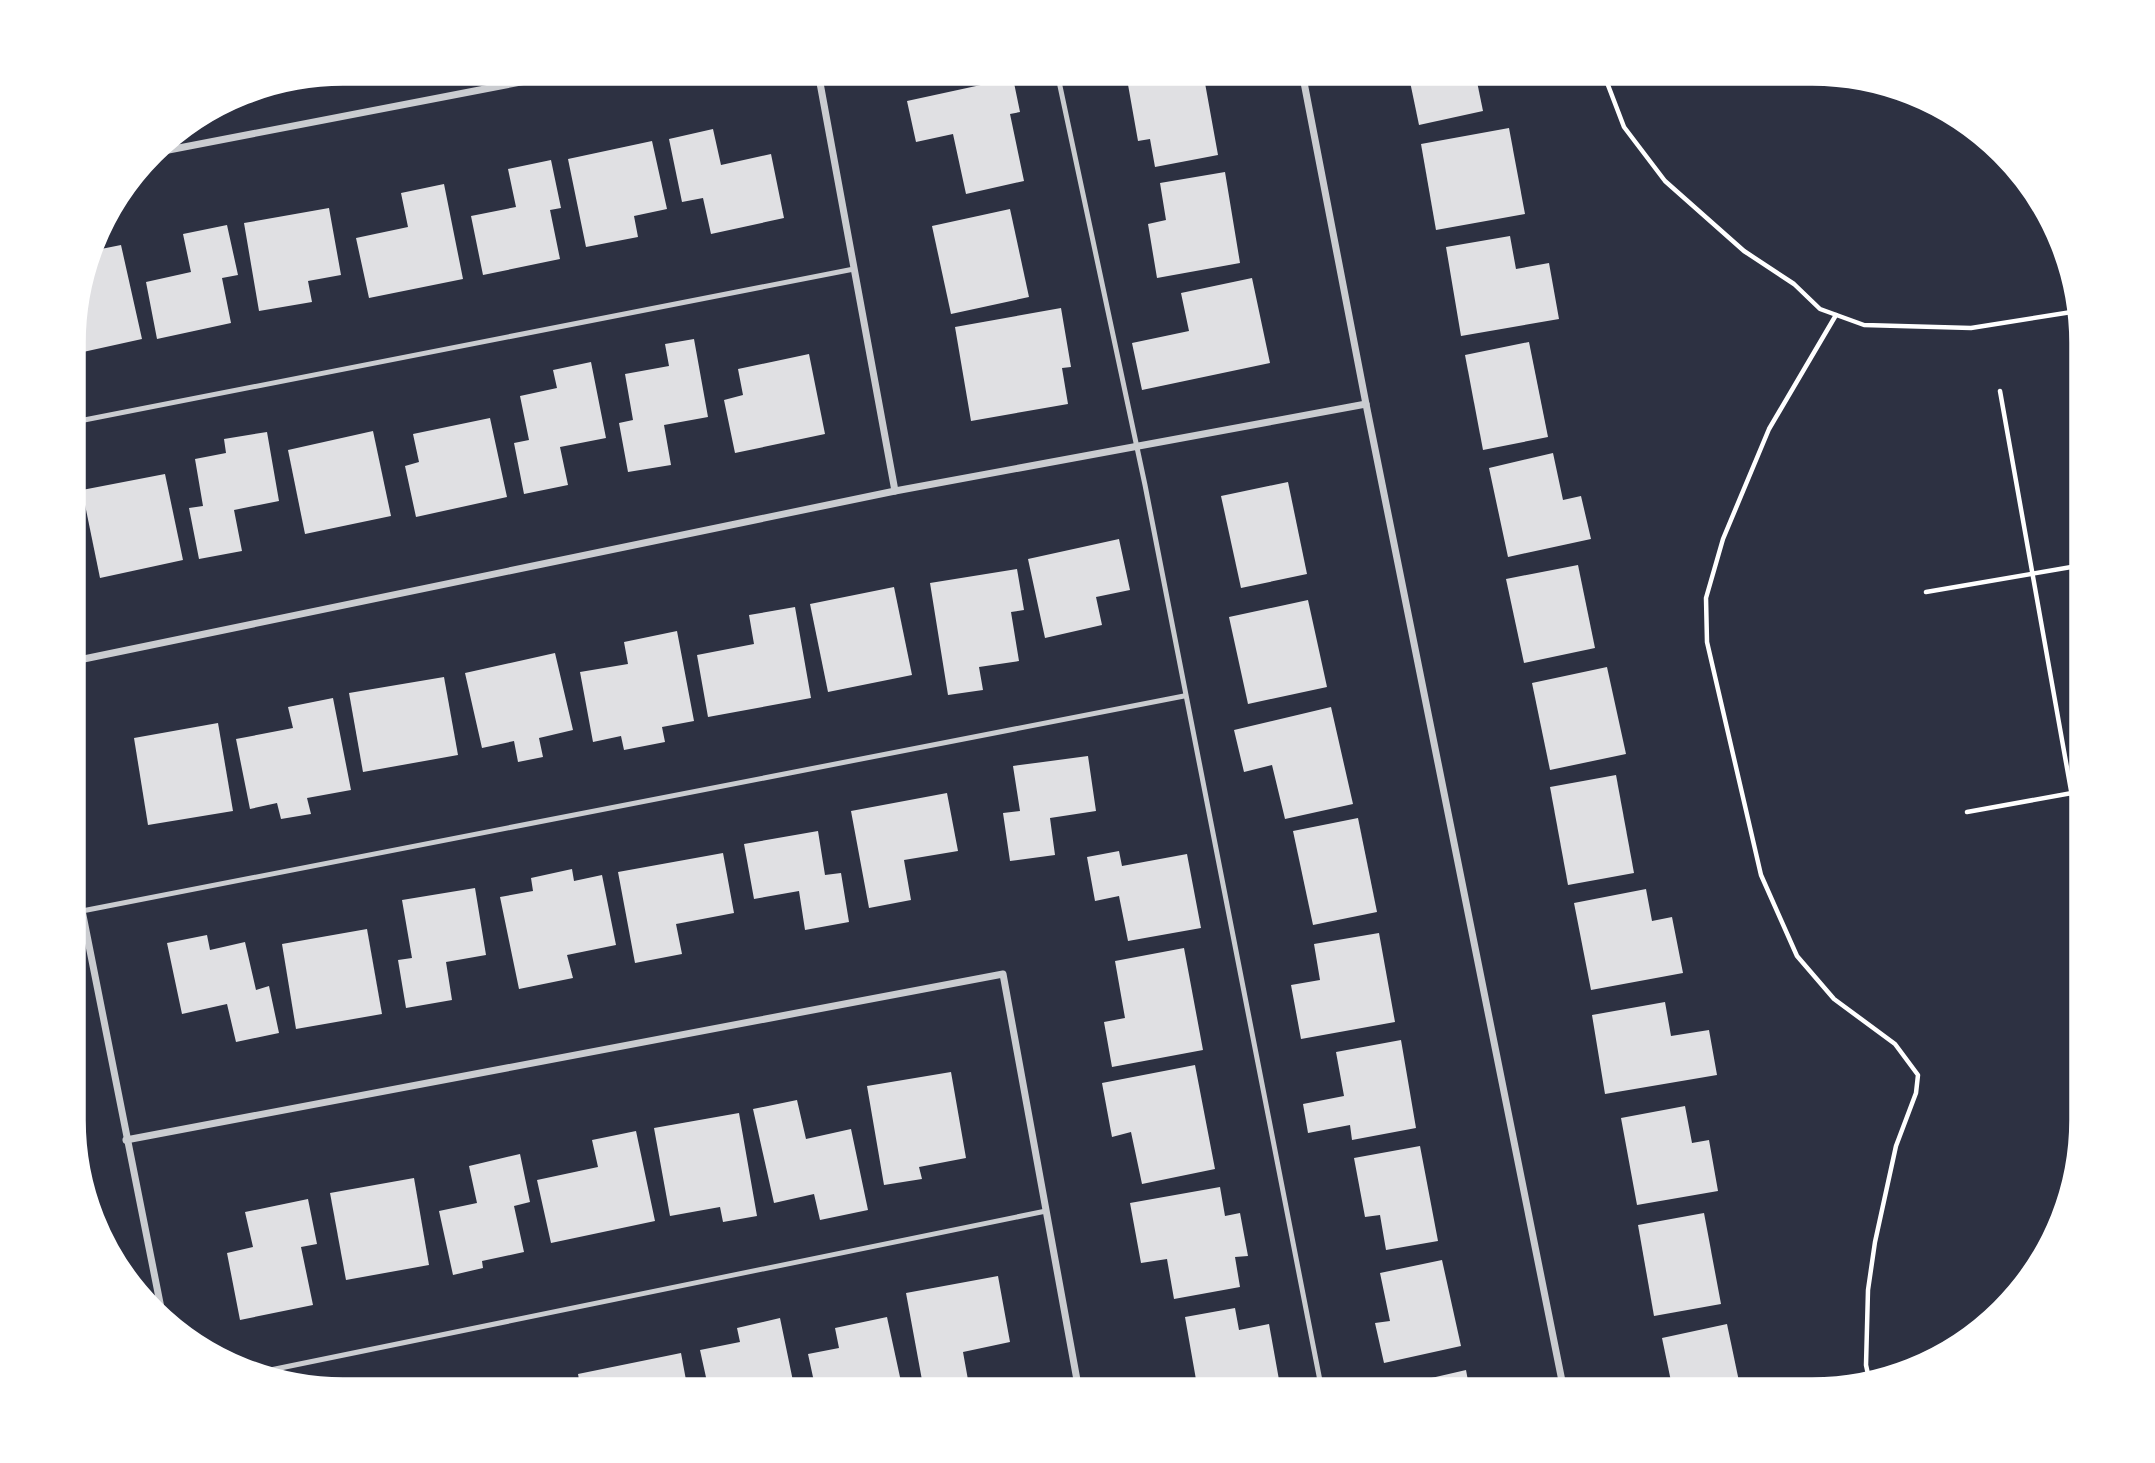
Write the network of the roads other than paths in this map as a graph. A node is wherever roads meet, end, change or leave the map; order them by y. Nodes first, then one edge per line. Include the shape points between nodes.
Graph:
1 (511, 84) edge
2 (820, 84) edge
3 (1059, 84) edge
4 (1304, 84) edge
5 (170, 150) edge
6 (854, 269) junction
7 (1366, 404) junction
8 (84, 420) edge
9 (1135, 447) junction
10 (895, 491) junction
11 (84, 659) edge
12 (1184, 696) junction
13 (84, 911) edge
14 (84, 921) edge
15 (127, 1140) junction
16 (1046, 1211) junction
17 (160, 1303) edge
18 (274, 1369) edge
19 (1077, 1379) edge
20 (1320, 1379) edge
21 (1562, 1379) edge

1 - 5 street
2 - 6 street
3 - 9 lane
4 - 7 street
6 - 8 lane
6 - 10 street
7 - 9 street
7 - 21 street
9 - 10 street
9 - 12 lane
10 - 11 street
12 - 13 lane
12 - 20 lane
14 - 15 street
15 - 16 street via 1003,974
15 - 17 street
16 - 18 lane
16 - 19 street

